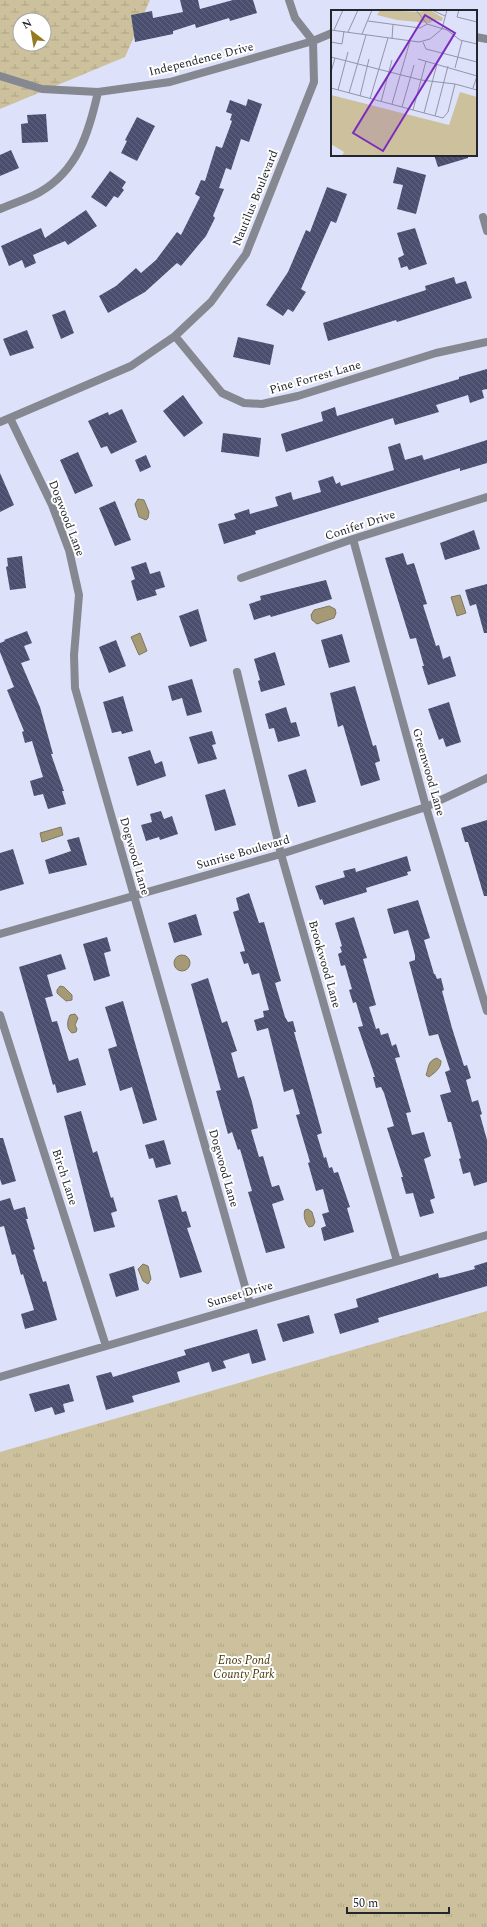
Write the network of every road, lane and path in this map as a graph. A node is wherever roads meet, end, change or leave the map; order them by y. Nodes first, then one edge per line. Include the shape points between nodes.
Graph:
1 (289, 0) edge
2 (331, 33) edge
3 (477, 37) edge
4 (487, 39) edge
5 (313, 41) junction
6 (0, 76) edge
7 (98, 92) junction
8 (0, 209) edge
9 (483, 217) dead end
10 (487, 231) edge
11 (175, 336) junction
12 (487, 342) edge
13 (10, 418) junction
14 (0, 422) edge
15 (487, 497) edge
16 (353, 539) junction
17 (241, 578) dead end
18 (237, 672) dead end
19 (487, 778) edge
20 (426, 807) junction
21 (281, 854) junction
22 (134, 896) junction
23 (0, 934) edge
24 (487, 1011) edge
25 (0, 1015) edge
26 (487, 1235) edge
27 (397, 1261) junction
28 (250, 1304) junction
29 (106, 1346) junction
30 (0, 1377) edge

1 - 5 street via 295,18
2 - 5 street
3 - 4 street
5 - 7 street, Independence Drive via 170,82
5 - 11 street, Nautilus Boulevard via 314,82 246,254 211,302
6 - 7 street, Independence Drive via 42,90
7 - 8 street via 91,125 80,150 64,174 40,192
9 - 10 street
11 - 12 street, Pine Forrest Lane via 222,393 244,403 262,404 298,396 436,353
11 - 13 street, Nautilus Boulevard via 131,366
13 - 14 street, Nautilus Boulevard
13 - 22 street, Dogwood Lane via 52,505 69,550 79,595 74,655 75,688
15 - 16 street, Conifer Drive
16 - 17 street, Conifer Drive
16 - 20 street, Greenwood Lane
18 - 21 street, Brookwood Lane
19 - 20 street, Sunrise Boulevard
20 - 21 street, Sunrise Boulevard
20 - 24 street, Greenwood Lane
21 - 22 street, Sunrise Boulevard
21 - 27 street, Brookwood Lane
22 - 23 street, Sunrise Boulevard
22 - 28 street, Dogwood Lane
25 - 29 street, Birch Lane
26 - 27 street, Sunset Drive
27 - 28 street, Sunset Drive
28 - 29 street, Sunset Drive
29 - 30 street, Sunset Drive

